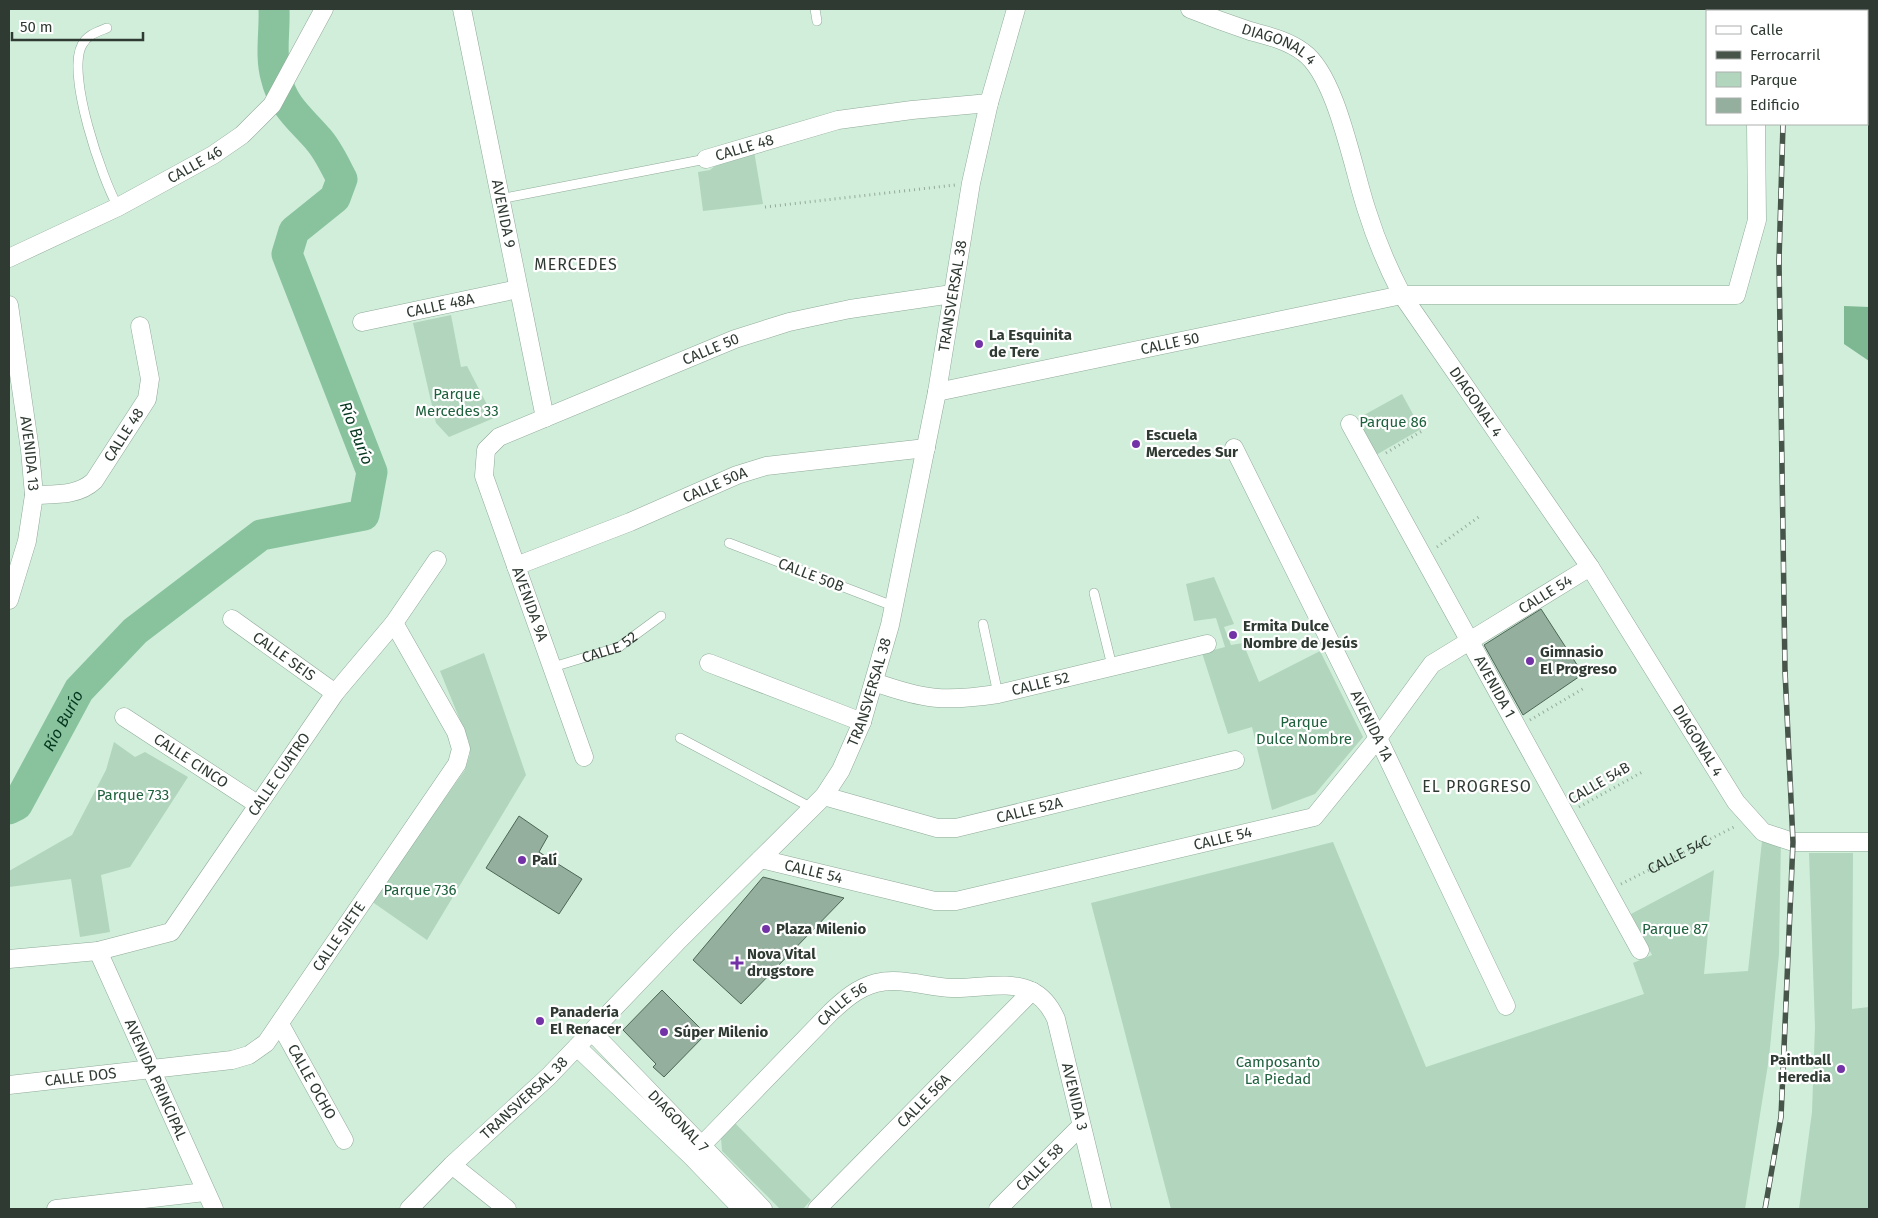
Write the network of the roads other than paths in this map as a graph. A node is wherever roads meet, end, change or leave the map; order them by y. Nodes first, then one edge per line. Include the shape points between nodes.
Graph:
1 (324, 9) edge
2 (462, 9) edge
3 (815, 9) edge
4 (1016, 9) edge
5 (1190, 9) edge
6 (817, 22) dead end
7 (107, 28) dead end
8 (989, 104) junction
9 (1756, 125) edge
10 (706, 158) joint
11 (500, 199) junction
12 (118, 207) junction
13 (9, 258) edge
14 (518, 288) junction
15 (952, 294) junction
16 (1402, 295) junction
17 (9, 305) edge
18 (362, 322) dead end
19 (140, 326) dead end
20 (936, 392) junction
21 (545, 418) junction
22 (1350, 424) dead end
23 (926, 448) junction
24 (1234, 448) dead end
25 (486, 450) joint
26 (34, 495) junction
27 (729, 543) dead end
28 (438, 560) dead end
29 (516, 566) junction
30 (1590, 567) junction
31 (1094, 593) dead end
32 (9, 600) edge
33 (893, 606) junction
34 (661, 616) dead end
35 (232, 620) dead end
36 (394, 623) junction
37 (983, 624) dead end
38 (1470, 642) junction
39 (1207, 644) dead end
40 (709, 663) dead end
41 (1112, 666) junction
42 (553, 667) junction
43 (874, 682) junction
44 (335, 693) junction
45 (998, 694) junction
46 (124, 717) dead end
47 (862, 722) junction
48 (680, 738) dead end
49 (1378, 738) junction
50 (584, 757) dead end
51 (1235, 760) dead end
52 (818, 802) junction
53 (257, 804) junction
54 (1869, 842) edge
55 (761, 859) junction
56 (1640, 950) dead end
57 (98, 951) junction
58 (9, 959) edge
59 (1032, 991) junction
60 (1506, 1006) dead end
61 (280, 1024) junction
62 (592, 1032) junction
63 (577, 1047) junction
64 (152, 1068) junction
65 (9, 1085) edge
66 (1081, 1126) junction
67 (344, 1140) dead end
68 (697, 1151) junction
69 (452, 1165) junction
70 (205, 1192) junction
71 (56, 1209) edge
72 (214, 1209) edge
73 (408, 1209) edge
74 (507, 1209) edge
75 (742, 1209) edge
76 (763, 1209) edge
77 (817, 1209) edge
78 (998, 1209) edge
79 (1102, 1209) edge

1 - 12 street, CALLE 46 via 272,105 242,135 213,155
2 - 11 street, AVENIDA 9
3 - 6 lane
4 - 8 street, TRANSVERSAL 38
5 - 16 street, DIAGONAL 4 via 1286,42 1315,63 1332,94 1367,212
7 - 12 lane via 88,37 81,46 79,95 107,189
8 - 10 street, CALLE 48 via 838,120
8 - 15 street, TRANSVERSAL 38 via 971,183
9 - 16 street, CALLE 50 via 1758,220 1736,295
10 - 11 lane, CALLE 48
11 - 14 street, AVENIDA 9
12 - 13 street, CALLE 46
14 - 18 street, CALLE 48A
14 - 21 street, AVENIDA 9
15 - 20 street, TRANSVERSAL 38
15 - 21 street, CALLE 50 via 788,322 735,339
16 - 20 street, CALLE 50
16 - 30 street, DIAGONAL 4
17 - 26 street, AVENIDA 13
19 - 26 street, CALLE 48 via 150,379 147,399 86,489
20 - 23 street, TRANSVERSAL 38
21 - 25 street, CALLE 50 via 499,437
22 - 38 street, AVENIDA 1
23 - 29 street, CALLE 50A via 766,466 737,474 630,522
23 - 33 street, TRANSVERSAL 38
24 - 49 street, AVENIDA 1A
25 - 29 street, AVENIDA 9A via 484,476
26 - 32 street, AVENIDA 13 via 27,541
27 - 33 lane, CALLE 50B
28 - 36 street, CALLE CUATRO
29 - 42 street, AVENIDA 9A
30 - 38 street, CALLE 54
30 - 54 street, DIAGONAL 4 via 1736,802 1763,832 1794,842
31 - 41 lane
33 - 43 street, TRANSVERSAL 38
34 - 42 lane, CALLE 52 via 619,647
35 - 44 street, CALLE SEIS
36 - 44 street, CALLE CUATRO
36 - 61 street, CALLE SIETE via 456,732 461,749 457,764
37 - 45 lane
38 - 49 street, CALLE 54 via 1432,664
38 - 56 street, AVENIDA 1
39 - 41 street, CALLE 52
40 - 47 street
41 - 45 street, CALLE 52
42 - 50 street, AVENIDA 9A
43 - 45 street, CALLE 52 via 913,696 940,700
43 - 47 street, TRANSVERSAL 38
44 - 53 street, CALLE CUATRO
46 - 53 street, CALLE CINCO
47 - 52 street, TRANSVERSAL 38 via 841,770
48 - 52 lane
49 - 55 street, CALLE 54 via 1314,817 956,901 935,901
49 - 60 street, AVENIDA 1A
51 - 52 street, CALLE 52A via 956,828 937,828
52 - 55 street, TRANSVERSAL 38
53 - 57 street, CALLE CUATRO via 171,932
55 - 62 street, TRANSVERSAL 38
57 - 58 street, CALLE CUATRO
57 - 64 street, AVENIDA PRINCIPAL
59 - 66 street, AVENIDA 3 via 1049,1005 1056,1019
59 - 68 street, CALLE 56 via 1015,986 951,988 898,982 876,983 850,994
59 - 77 street, CALLE 56A
61 - 64 street, CALLE SIETE via 266,1043 249,1055 232,1060
61 - 67 street, CALLE OCHO
62 - 63 street, TRANSVERSAL 38
62 - 68 street, DIAGONAL 7
63 - 68 street, DIAGONAL 7
63 - 69 street, TRANSVERSAL 38
64 - 65 street, CALLE DOS
64 - 70 street, AVENIDA PRINCIPAL
66 - 78 street, CALLE 58
66 - 79 street, AVENIDA 3
68 - 75 street, DIAGONAL 7
68 - 76 street, DIAGONAL 7
69 - 73 street, TRANSVERSAL 38
69 - 74 street
70 - 71 street
70 - 72 street, AVENIDA PRINCIPAL

